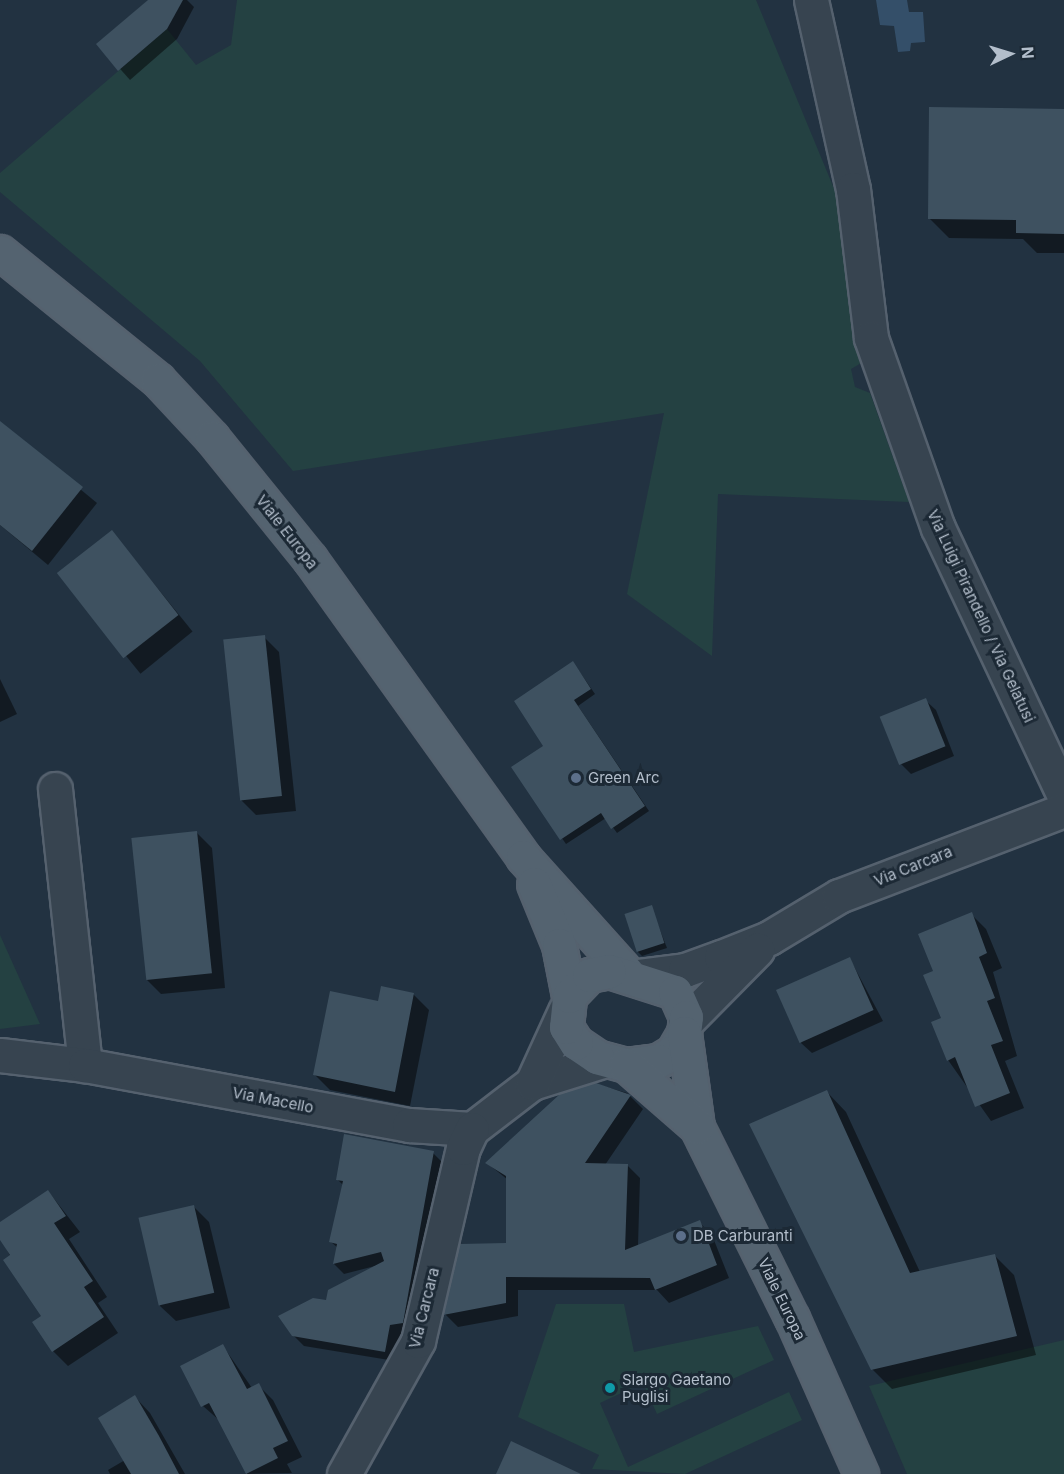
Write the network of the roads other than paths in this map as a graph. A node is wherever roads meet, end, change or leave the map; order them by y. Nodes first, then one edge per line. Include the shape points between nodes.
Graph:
1 (812, 0) edge
2 (0, 252) edge
3 (55, 789) dead end
4 (1064, 796) edge
5 (1064, 810) edge
6 (523, 857) junction
7 (769, 938) junction
8 (632, 975) junction
9 (567, 1004) junction
10 (685, 1028) junction
11 (0, 1055) edge
12 (616, 1063) junction
13 (85, 1065) junction
14 (532, 1083) junction
15 (697, 1127) junction
16 (472, 1129) junction
17 (344, 1474) edge
18 (861, 1474) edge

1 - 4 street, Via Luigi Pirandello / Via Gelatusi via 853,189 871,338 938,528
2 - 6 main road, Viale Europa via 158,381 212,438 310,559
3 - 13 street
5 - 7 street, Via Carcara via 839,896
6 - 8 main road
6 - 9 main road via 559,945
7 - 8 street via 684,970
7 - 10 street
8 - 9 main road via 589,975
8 - 10 main road via 675,992
9 - 12 main road via 576,1043
9 - 14 street
10 - 12 main road via 673,1052 658,1061
10 - 15 main road
11 - 13 street, Via Macello
12 - 14 street
12 - 15 main road
13 - 16 street, Via Macello via 409,1125
14 - 16 street
15 - 18 main road, Viale Europa via 792,1318
16 - 17 street, Via Carcara via 462,1149 418,1341 407,1369

